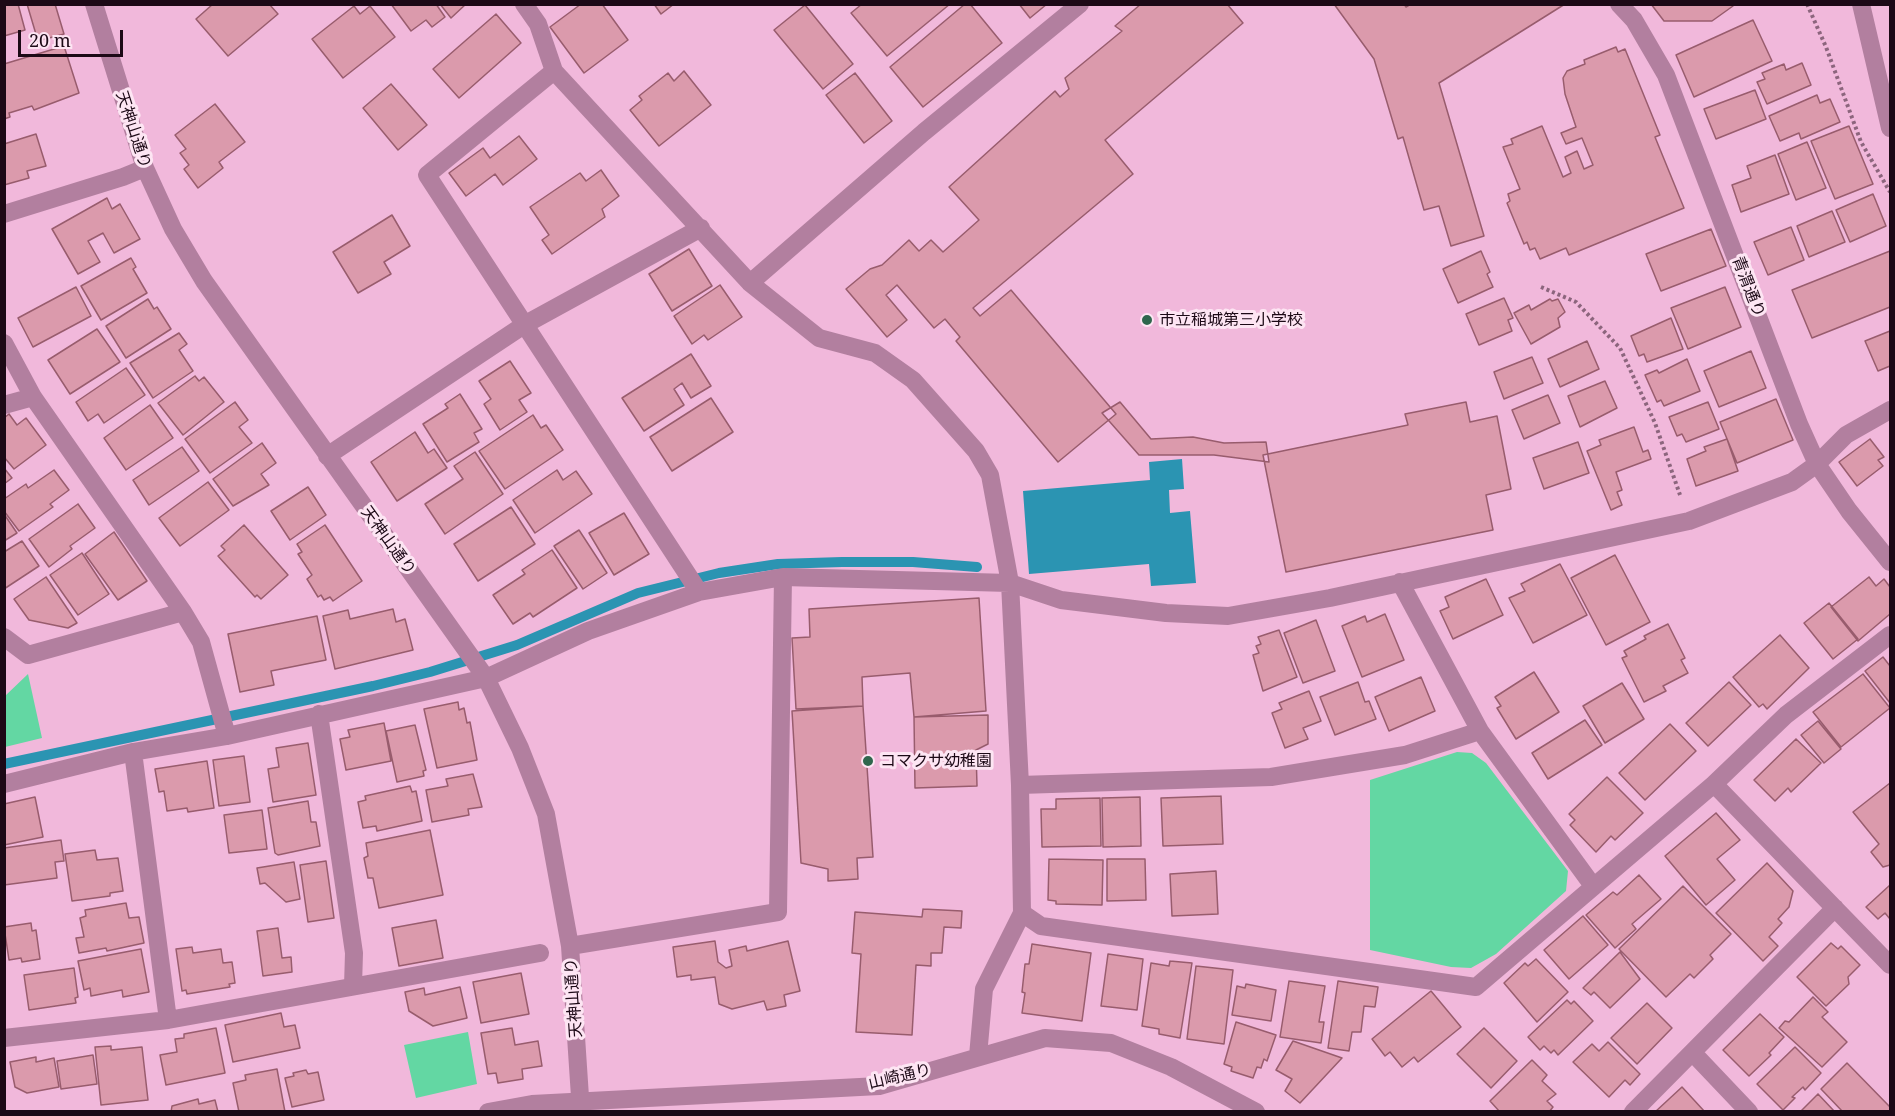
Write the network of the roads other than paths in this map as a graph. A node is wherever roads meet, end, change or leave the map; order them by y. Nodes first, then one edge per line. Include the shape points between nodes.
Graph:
1 (94, 4) edge
2 (524, 4) edge
3 (1080, 4) edge
4 (1619, 4) edge
5 (1861, 4) edge
6 (554, 71) junction
7 (1883, 71) edge
8 (1890, 128) edge
9 (145, 168) junction
10 (4, 214) edge
11 (701, 228) junction
12 (750, 283) junction
13 (524, 325) junction
14 (4, 343) edge
15 (33, 397) junction
16 (4, 405) edge
17 (1890, 410) edge
18 (327, 456) junction
19 (1817, 464) junction
20 (1890, 562) edge
21 (783, 576) junction
22 (1400, 582) junction
23 (1010, 583) junction
24 (699, 592) junction
25 (183, 612) junction
26 (1890, 635) edge
27 (4, 637) edge
28 (486, 678) junction
29 (319, 714) junction
30 (1480, 731) junction
31 (227, 736) junction
32 (134, 752) junction
33 (4, 784) edge
34 (1714, 784) junction
35 (1020, 785) junction
36 (1593, 886) junction
37 (1835, 908) junction
38 (1022, 913) junction
39 (570, 946) junction
40 (540, 953) dead end
41 (1890, 965) edge
42 (353, 986) junction
43 (168, 1020) junction
44 (4, 1038) edge
45 (1693, 1053) junction
46 (978, 1056) junction
47 (581, 1107) edge
48 (488, 1112) edge
49 (1256, 1112) edge
50 (1633, 1112) edge
51 (1749, 1112) edge

1 - 9 street, 天神山通り
2 - 6 street via 538,24
3 - 12 street
4 - 19 street, 青渭通り via 1634,20 1666,75
5 - 7 street
6 - 11 street
6 - 13 street via 427,175
7 - 8 street
9 - 10 street
9 - 18 street, 天神山通り via 173,229 204,281
11 - 12 street
11 - 13 street
12 - 23 street via 819,339 875,353 913,381 976,451 990,475
13 - 18 street
13 - 24 street
14 - 15 street
15 - 16 street
15 - 25 street
17 - 19 street via 1846,435
18 - 28 street, 天神山通り
19 - 20 street, 青渭通り
19 - 22 street via 1792,482 1689,521
21 - 23 street
21 - 24 street
21 - 39 street via 778,912
22 - 23 street via 1228,616 1166,614 1061,600
22 - 30 street
23 - 35 street
24 - 28 street via 588,631
25 - 27 street via 28,655
25 - 31 street via 201,642
26 - 34 street via 1786,715
28 - 29 street
28 - 39 street, 天神山通り via 546,814
29 - 31 street
29 - 42 street via 354,953
30 - 35 street via 1405,755 1271,777
30 - 36 street
31 - 32 street
32 - 33 street
32 - 43 street
34 - 36 street
34 - 37 street
35 - 38 street
36 - 38 street via 1476,987 1041,926
37 - 41 street
37 - 45 street
38 - 46 street via 984,989
39 - 47 street, 天神山通り
40 - 42 street
42 - 43 street
43 - 44 street
45 - 50 street
45 - 51 street
46 - 47 street, 山崎通り via 879,1086
46 - 49 street, 山崎通り via 1045,1038 1111,1043 1171,1067
47 - 48 street, 山崎通り via 532,1104

